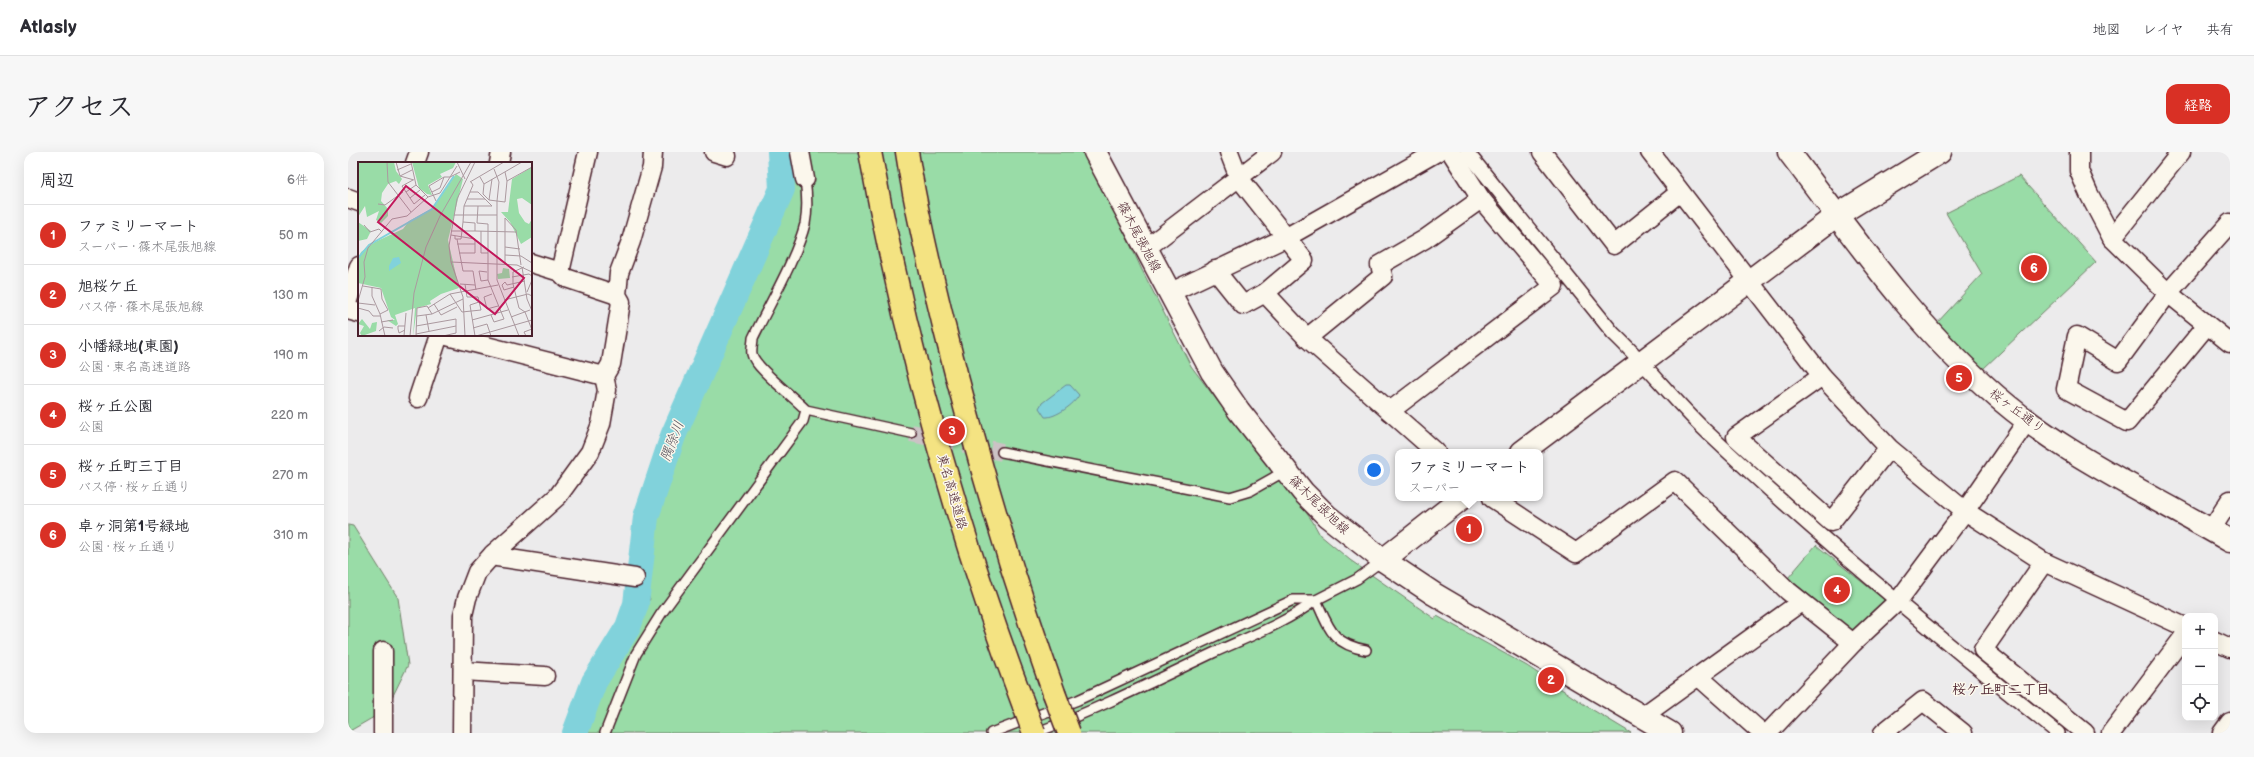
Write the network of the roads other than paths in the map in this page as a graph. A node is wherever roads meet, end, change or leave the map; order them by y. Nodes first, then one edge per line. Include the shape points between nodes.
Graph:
1 (419, 152) edge
2 (501, 152) edge
3 (588, 152) edge
4 (653, 152) edge
5 (800, 152) edge
6 (870, 152) edge
7 (907, 152) edge
8 (1095, 152) edge
9 (1229, 152) edge
10 (1272, 152) edge
11 (1437, 152) edge
12 (1451, 152) edge
13 (1466, 152) edge
14 (1542, 152) edge
15 (1650, 152) edge
16 (1789, 152) edge
17 (2079, 152) edge
18 (2181, 152) edge
19 (1931, 154) edge
20 (416, 162) edge
21 (499, 162) edge
22 (1239, 178) junction
23 (805, 179) joint
24 (1680, 192) junction
25 (348, 198) edge
26 (1481, 199) junction
27 (358, 202) edge
28 (1837, 215) junction
29 (2230, 223) edge
30 (1287, 237) junction
31 (2112, 238) junction
32 (1145, 249) junction
33 (532, 263) edge
34 (358, 269) edge
35 (1215, 270) junction
36 (560, 272) junction
37 (1749, 281) junction
38 (1169, 293) junction
39 (1265, 293) junction
40 (2168, 293) junction
41 (617, 295) junction
42 (348, 300) edge
43 (348, 310) edge
44 (358, 313) edge
45 (2207, 325) junction
46 (439, 336) edge
47 (447, 336) edge
48 (1307, 338) junction
49 (2230, 343) edge
50 (1642, 362) junction
51 (604, 376) junction
52 (1822, 376) junction
53 (418, 398) dead end
54 (806, 410) junction
55 (1390, 411) junction
56 (2027, 421) junction
57 (911, 432) tunnel mouth
58 (1889, 448) junction
59 (1433, 449) edge
60 (1526, 449) edge
61 (1002, 452) tunnel mouth
62 (1285, 471) junction
63 (2230, 500) edge
64 (1458, 501) edge
65 (1497, 501) edge
66 (1965, 511) junction
67 (2211, 530) junction
68 (2230, 541) edge
69 (493, 554) junction
70 (1383, 560) junction
71 (2044, 562) junction
72 (635, 578) dead end
73 (1316, 600) junction
74 (1898, 601) junction
75 (1801, 602) junction
76 (2182, 626) edge
77 (2182, 639) edge
78 (2218, 642) edge
79 (1853, 643) junction
80 (2230, 648) edge
81 (1366, 650) dead end
82 (383, 651) dead end
83 (463, 671) junction
84 (545, 676) dead end
85 (1698, 676) junction
86 (1643, 716) junction
87 (2230, 722) edge
88 (383, 733) edge
89 (462, 733) edge
90 (605, 733) edge
91 (990, 733) edge
92 (1034, 733) edge
93 (1069, 733) edge
94 (1670, 733) edge
95 (1762, 733) edge
96 (1768, 733) edge
97 (1883, 733) edge
98 (1963, 733) edge
99 (2058, 733) edge
100 (2085, 733) edge
101 (2111, 733) edge
102 (2222, 733) edge

1 - 20 street
2 - 21 street
3 - 36 street
4 - 41 street via 652,167 619,273
5 - 23 street
6 - 92 highway, 東名高速道路, bridge via 909,332 962,529 992,623
7 - 93 highway, bridge via 915,201 959,389 986,487 1019,592
8 - 32 street, 篠木尾張旭線
9 - 22 street
10 - 22 street
11 - 30 street
12 - 26 street
13 - 50 street via 1613,333
14 - 24 street via 1614,245
15 - 24 street
16 - 28 street, 桜ヶ丘通り
17 - 31 street via 2079,171
18 - 31 street
19 - 28 street
22 - 30 street
22 - 32 street
23 - 54 lane via 805,223 798,244 753,338 752,354 756,365
24 - 37 street
25 - 27 street
26 - 48 street via 1425,239 1380,265 1384,276
26 - 55 street via 1554,286
28 - 37 street
28 - 56 street, 桜ヶ丘通り via 1901,299 1938,341 1985,387
29 - 40 street
30 - 35 street
30 - 39 street via 1304,260
31 - 40 street
32 - 38 street, 篠木尾張旭線
33 - 36 street
34 - 42 street
35 - 38 street
35 - 39 street via 1243,305
36 - 41 street via 566,278
37 - 50 street
37 - 52 street
38 - 62 street, 篠木尾張旭線 via 1212,372
39 - 48 street
40 - 45 street
40 - 45 street via 2118,361 2077,336 2066,389 2127,422
41 - 51 street via 620,302 611,364
43 - 44 street
45 - 49 street
46 - 53 street
47 - 51 street
48 - 55 street
50 - 60 street
50 - 74 street via 1709,435
51 - 69 street via 607,390 601,424 590,452 558,496
52 - 58 street
52 - 58 street via 1736,437 1831,522
54 - 57 lane
54 - 90 lane via 803,421 692,569 640,647
55 - 59 street
56 - 66 street
56 - 67 street, 桜ヶ丘通り via 2073,452
58 - 66 street
61 - 62 lane via 1230,497 1250,491
62 - 70 street, 篠木尾張旭線 via 1327,516
63 - 67 street
64 - 70 street
65 - 75 street via 1576,553 1675,481
66 - 71 street
66 - 74 street
67 - 68 street, 桜ヶ丘通り
69 - 72 street via 497,557
69 - 83 street via 477,572 466,598 463,615
70 - 73 lane via 1357,579
70 - 86 street, 篠木尾張旭線 via 1434,594
71 - 76 street
71 - 100 street via 1983,650
73 - 81 lane via 1330,631 1341,642
73 - 91 lane via 1293,600 1078,700
73 - 92 lane via 1300,612 1224,648 1084,714
74 - 79 street
74 - 99 street
75 - 79 street
75 - 85 street
77 - 101 street
78 - 80 street
79 - 96 street
82 - 88 street
83 - 84 street
83 - 89 street
85 - 86 street
85 - 95 street
86 - 94 street, 篠木尾張旭線
87 - 102 street
97 - 98 street via 1923,701

